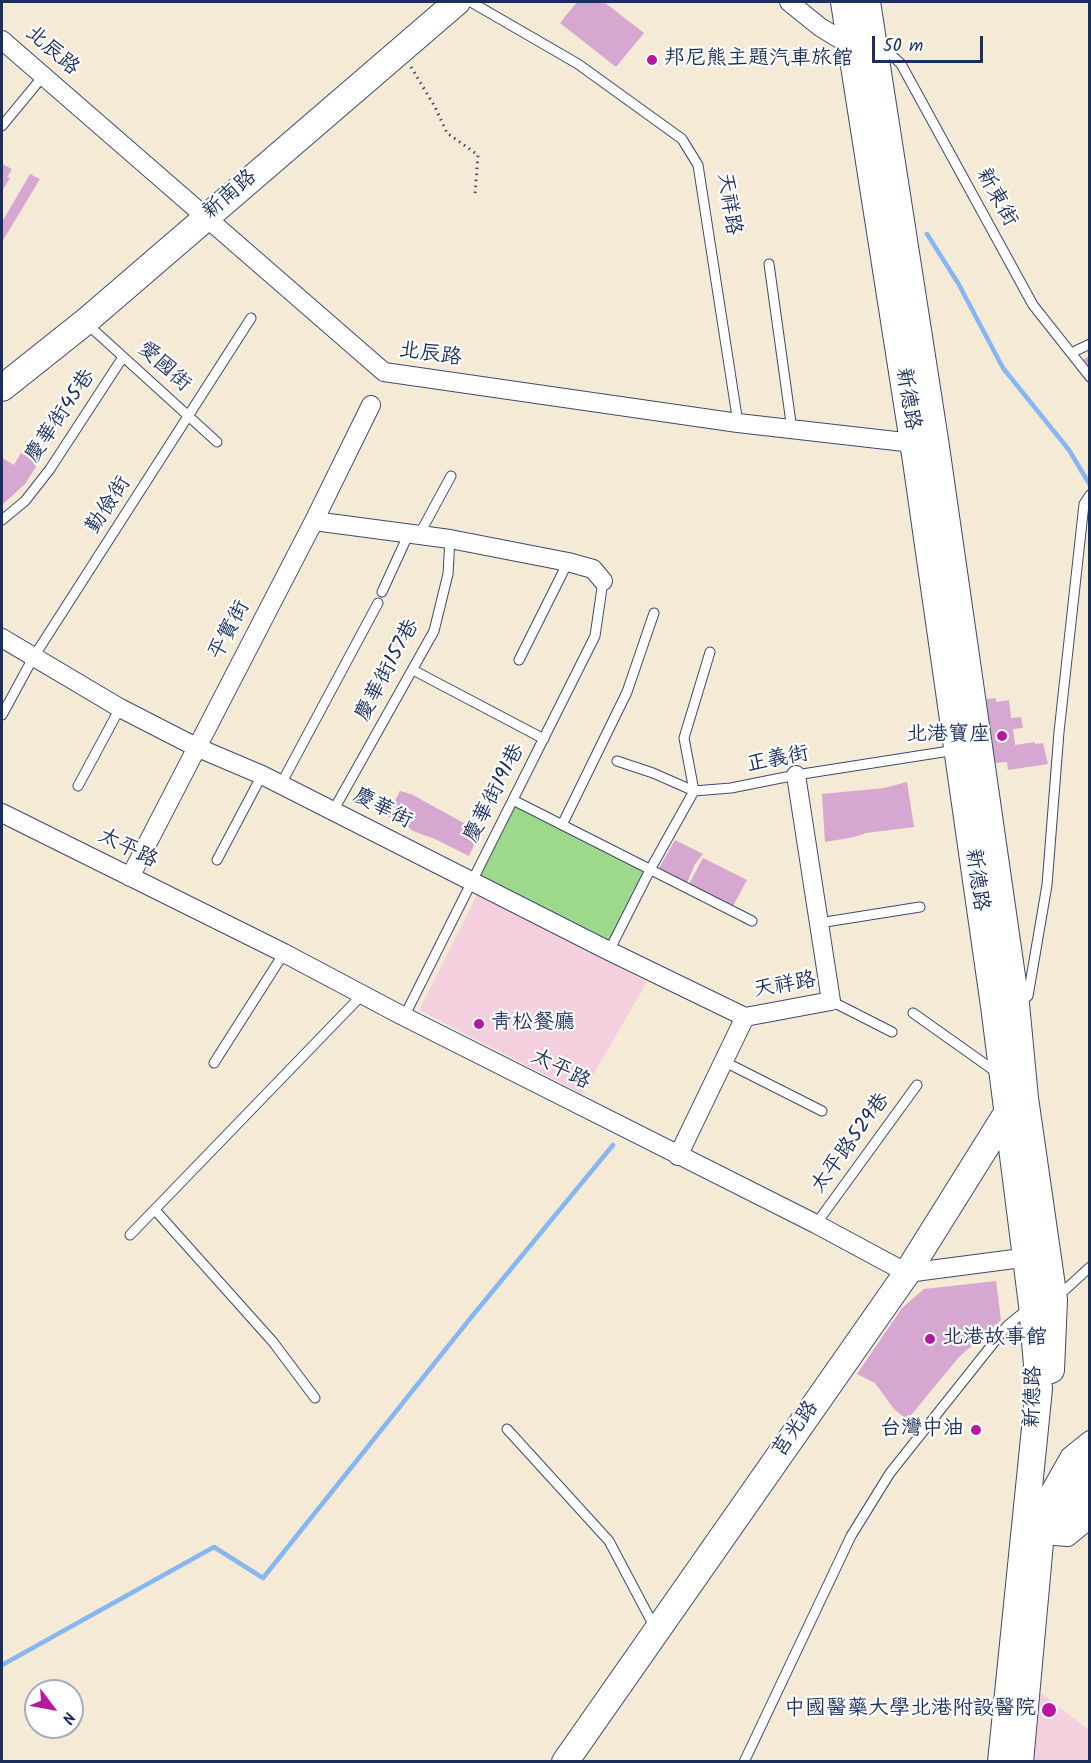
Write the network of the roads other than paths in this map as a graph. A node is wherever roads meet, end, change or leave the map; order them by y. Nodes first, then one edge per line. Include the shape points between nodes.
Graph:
1 (457, 2) edge
2 (471, 2) edge
3 (789, 2) edge
4 (847, 4) edge
5 (2, 40) edge
6 (861, 41) junction
7 (44, 75) junction
8 (2, 126) edge
9 (205, 218) junction
10 (769, 264) dead end
11 (251, 318) dead end
12 (85, 322) junction
13 (1089, 344) edge
14 (1071, 353) junction
15 (123, 357) junction
16 (1089, 377) edge
17 (6, 381) edge
18 (371, 405) dead end
19 (189, 416) junction
20 (738, 423) junction
21 (792, 430) junction
22 (217, 442) dead end
23 (924, 442) junction
24 (452, 476) dead end
25 (1089, 495) edge
26 (2, 520) edge
27 (314, 521) junction
28 (414, 534) junction
29 (450, 539) junction
30 (568, 562) junction
31 (603, 581) joint
32 (382, 592) dead end
33 (378, 603) dead end
34 (654, 613) dead end
35 (2, 638) edge
36 (710, 652) dead end
37 (33, 658) junction
38 (519, 660) dead end
39 (413, 670) junction
40 (120, 708) junction
41 (2, 715) edge
42 (544, 739) junction
43 (196, 747) junction
44 (956, 750) junction
45 (617, 761) dead end
46 (262, 775) junction
47 (796, 775) junction
48 (281, 784) junction
49 (78, 786) dead end
50 (694, 791) junction
51 (513, 800) junction
52 (333, 811) junction
53 (2, 813) edge
54 (562, 825) junction
55 (217, 860) dead end
56 (651, 868) junction
57 (130, 877) junction
58 (472, 881) junction
59 (920, 908) dead end
60 (752, 921) dead end
61 (819, 922) junction
62 (609, 951) junction
63 (284, 953) junction
64 (362, 994) junction
65 (831, 1001) junction
66 (1005, 1005) junction
67 (913, 1013) dead end
68 (404, 1017) junction
69 (745, 1017) junction
70 (892, 1032) dead end
71 (723, 1061) junction
72 (214, 1063) dead end
73 (1003, 1077) junction
74 (917, 1085) dead end
75 (1016, 1106) junction
76 (822, 1111) dead end
77 (678, 1156) junction
78 (154, 1210) junction
79 (816, 1224) junction
80 (130, 1235) dead end
81 (1038, 1256) junction
82 (1089, 1267) edge
83 (907, 1273) junction
84 (1043, 1302) junction
85 (315, 1398) dead end
86 (507, 1429) dead end
87 (1089, 1440) edge
88 (1089, 1464) edge
89 (1089, 1495) edge
90 (1035, 1504) junction
91 (1089, 1519) edge
92 (1042, 1535) junction
93 (656, 1630) junction
94 (565, 1761) edge
95 (744, 1761) edge
96 (1000, 1761) edge
97 (1020, 1761) edge

1 - 9 main road, 新南路
2 - 20 lane, 天祥路 via 578,64 682,139 698,165
3 - 6 street via 820,27
4 - 6 main road, 新德路
5 - 7 street, 北辰路
6 - 14 lane, 新東街 via 901,64 1033,305
6 - 23 main road, 新德路
7 - 8 lane
7 - 9 street, 北辰路
9 - 12 main road, 新南路
9 - 20 street, 北辰路 via 384,372
10 - 21 lane
11 - 19 lane, 勤儉街
12 - 15 lane, 愛國街
12 - 17 main road, 新南路
13 - 14 lane
14 - 16 lane, 新東街
15 - 19 lane, 愛國街
15 - 26 lane, 慶華街45巷 via 50,469 25,501
18 - 27 street, 平實街
19 - 22 lane, 愛國街
19 - 37 lane, 勤儉街
20 - 21 street, 北辰路
21 - 23 street, 北辰路
23 - 44 main road, 新德路
23 - 66 main road, 新德路
24 - 28 lane
25 - 66 lane via 1084,504 1060,720 1047,885 1028,996
27 - 28 street
27 - 43 street, 平實街
28 - 29 street
28 - 32 lane
29 - 30 street
29 - 39 lane, 慶華街157巷 via 448,574 434,631
30 - 31 street via 593,569
30 - 38 lane
31 - 42 lane, 慶華街191巷 via 594,636
33 - 48 lane
34 - 54 lane via 627,692
35 - 37 street, 慶華街
36 - 50 lane via 684,738
37 - 40 street, 慶華街
37 - 41 lane, 勤儉街
39 - 42 lane
39 - 52 lane, 慶華街157巷
40 - 43 street, 慶華街
40 - 49 lane
42 - 51 lane, 慶華街191巷
43 - 46 street, 慶華街
43 - 57 street, 平實街
44 - 47 lane, 正義街
44 - 66 main road, 新德路
45 - 50 lane
46 - 48 street, 慶華街
46 - 55 lane
47 - 50 lane, 正義街
47 - 61 street, 天祥路
48 - 52 street, 慶華街
50 - 56 lane
51 - 54 lane
51 - 58 lane, 慶華街191巷
52 - 58 street, 慶華街
53 - 57 street, 太平路
54 - 56 lane
56 - 60 lane
56 - 62 lane
57 - 63 street, 太平路
58 - 62 street, 慶華街
58 - 68 lane, 慶華街191巷
59 - 61 lane
61 - 65 street, 天祥路
62 - 69 street, 慶華街
63 - 64 street, 太平路
63 - 72 lane
64 - 68 street, 太平路
64 - 78 lane
65 - 69 street, 天祥路
65 - 70 lane
66 - 73 main road, 新德路
66 - 75 main road, 新德路
67 - 73 lane
68 - 77 street, 太平路
69 - 71 street, 天祥路
71 - 76 lane
71 - 77 street, 天祥路
73 - 75 main road, 新德路
74 - 79 lane, 太平路529巷
75 - 81 main road, 新德路
75 - 83 main road, 莒光路
77 - 79 street, 太平路
78 - 80 lane
78 - 85 lane via 273,1342
79 - 83 street, 太平路
81 - 83 street
81 - 84 main road, 新德路
82 - 84 lane
83 - 93 main road, 莒光路
84 - 90 main road, 新德路
84 - 95 lane via 1007,1326 890,1473 851,1536
86 - 93 lane via 609,1541
87 - 90 street via 1070,1456
88 - 90 main road
89 - 92 main road
90 - 92 main road
90 - 96 main road, 新德路
91 - 92 street via 1068,1537
92 - 97 main road
93 - 94 main road, 莒光路

